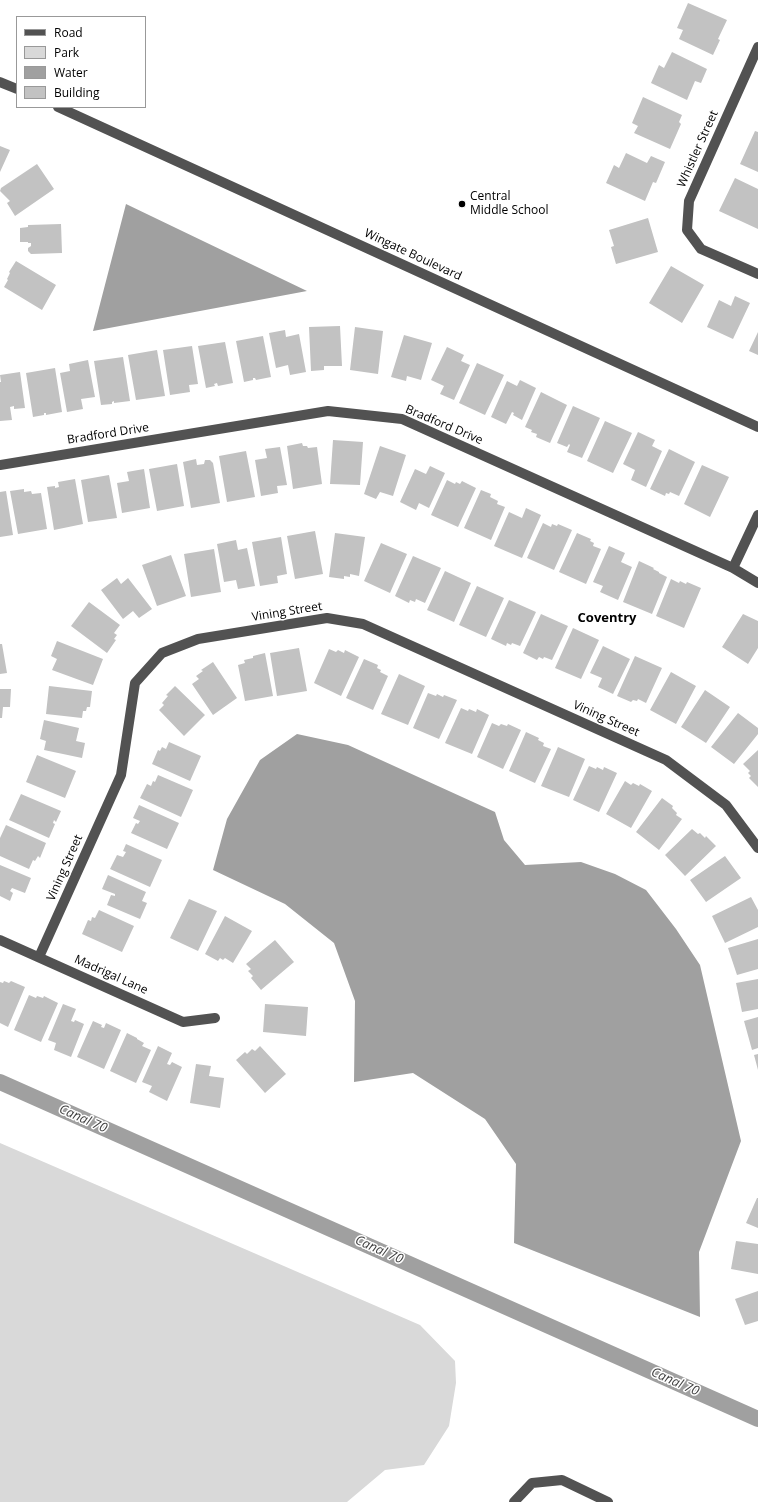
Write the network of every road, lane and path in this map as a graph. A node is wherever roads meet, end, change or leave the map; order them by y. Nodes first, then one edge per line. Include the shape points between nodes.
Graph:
1 (758, 47) edge
2 (0, 82) edge
3 (16, 89) edge
4 (60, 108) edge
5 (758, 274) edge
6 (758, 427) edge
7 (0, 465) edge
8 (758, 515) edge
9 (733, 568) junction
10 (758, 583) edge
11 (758, 848) edge
12 (0, 940) edge
13 (39, 957) junction
14 (214, 1018) dead end
15 (514, 1502) edge
16 (608, 1502) edge

1 - 5 street, Whistler Street via 689,201 687,230 701,249
2 - 3 street
4 - 6 street, Wingate Boulevard
7 - 9 street, Bradford Drive via 328,412 402,419
8 - 9 street
9 - 10 street, Bradford Drive
11 - 13 street, Vining Street via 726,804 666,760 363,624 326,618 198,639 162,653 135,683 121,775
12 - 13 street, Madrigal Lane
13 - 14 street, Madrigal Lane via 183,1022
15 - 16 street via 532,1483 562,1480

